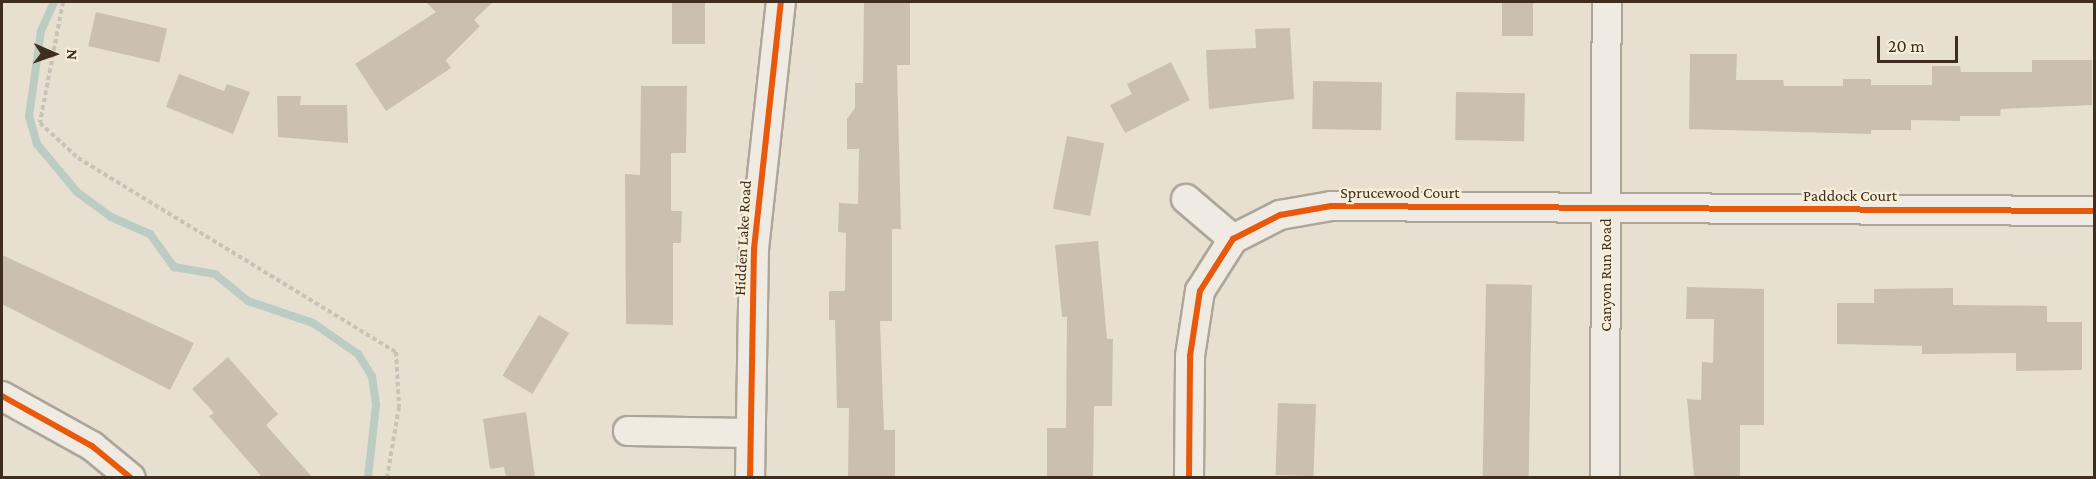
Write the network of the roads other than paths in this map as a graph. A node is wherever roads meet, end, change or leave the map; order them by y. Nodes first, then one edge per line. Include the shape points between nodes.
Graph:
1 (781, 2) edge
2 (1607, 2) edge
3 (1186, 199) dead end
4 (1606, 209) junction
5 (2094, 211) edge
6 (1233, 239) junction
7 (2, 396) edge
8 (628, 431) dead end
9 (750, 433) junction
10 (131, 477) edge
11 (750, 477) edge
12 (1189, 477) edge
13 (1605, 477) edge

1 - 9 street, Hidden Lake Road via 760,162
2 - 4 street, Canyon Run Road
3 - 6 street
4 - 5 street, Paddock Court
4 - 6 street, Sprucewood Court via 1332,206 1280,215
4 - 13 street, Canyon Run Road
6 - 12 street, Sprucewood Court via 1208,273 1196,311 1190,356
7 - 10 street via 92,446
8 - 9 street
9 - 11 street, Hidden Lake Road

